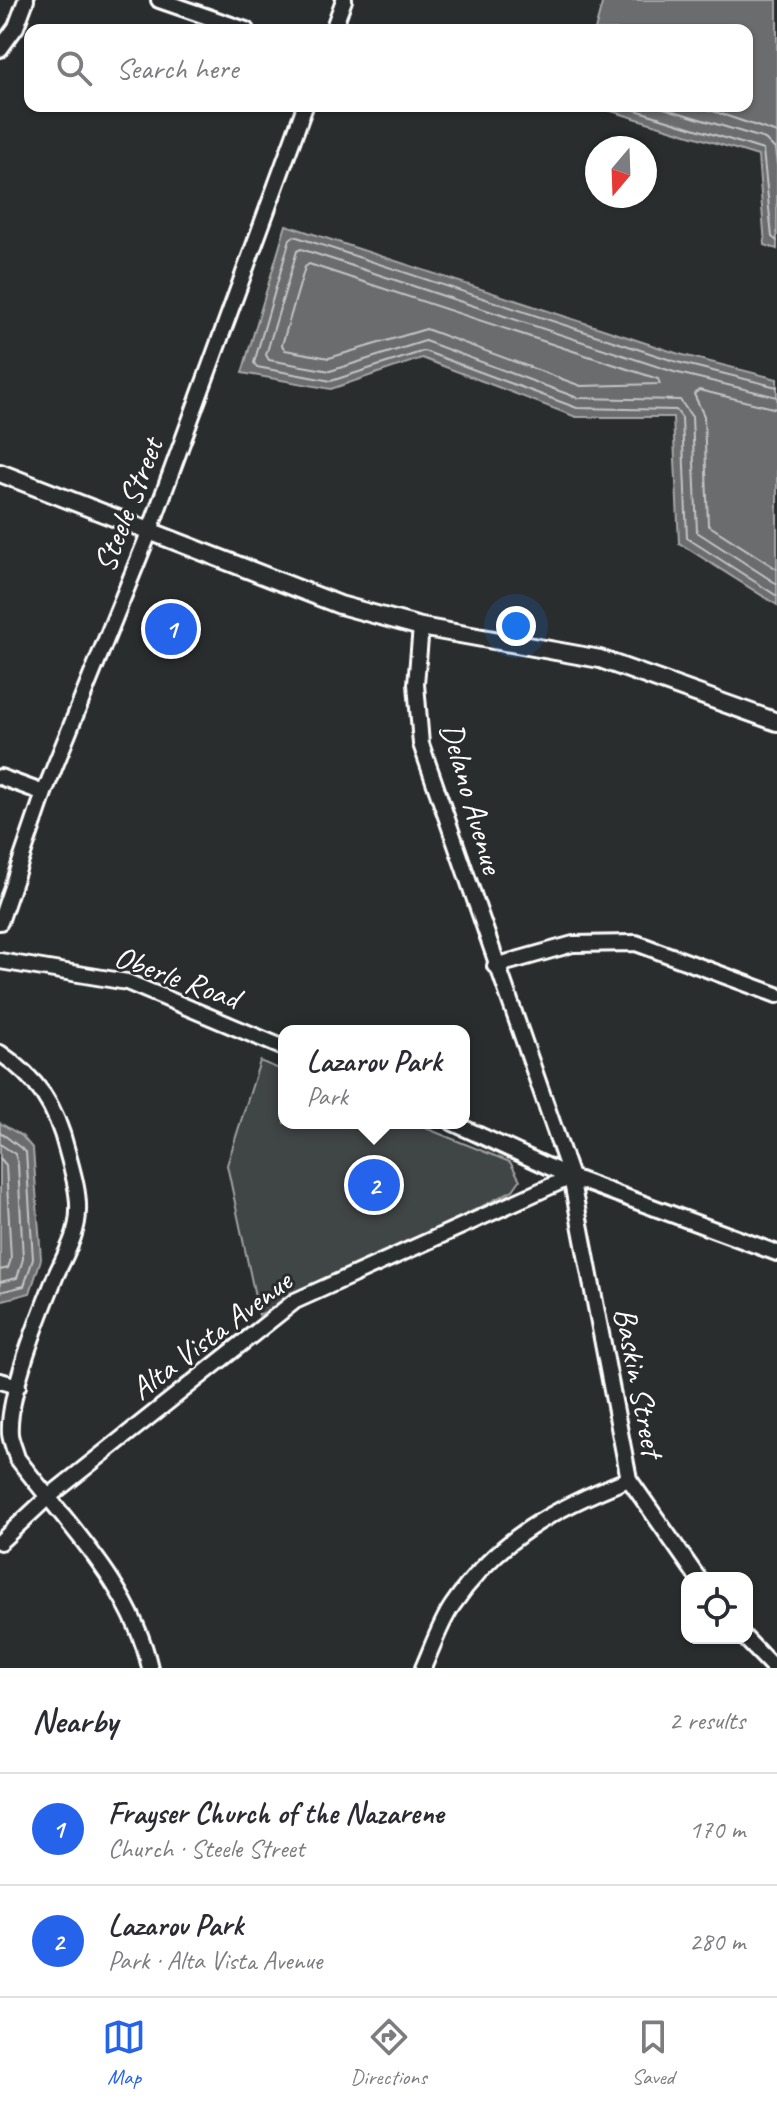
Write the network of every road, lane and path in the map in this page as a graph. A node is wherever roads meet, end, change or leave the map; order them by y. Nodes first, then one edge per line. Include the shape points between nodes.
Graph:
1 (26, 0) edge
2 (159, 0) edge
3 (344, 0) edge
4 (229, 24) edge
5 (335, 24) edge
6 (0, 49) edge
7 (303, 112) edge
8 (0, 473) edge
9 (149, 533) junction
10 (421, 627) junction
11 (777, 722) edge
12 (0, 777) edge
13 (44, 793) junction
14 (0, 922) edge
15 (0, 961) edge
16 (495, 966) junction
17 (777, 995) edge
18 (278, 1045) edge
19 (0, 1053) edge
20 (466, 1129) edge
21 (571, 1177) junction
22 (777, 1253) edge
23 (0, 1381) edge
24 (18, 1386) junction
25 (629, 1479) junction
26 (47, 1498) junction
27 (0, 1542) edge
28 (694, 1572) edge
29 (751, 1644) edge
30 (150, 1668) edge
31 (423, 1668) edge
32 (774, 1668) edge

1 - 6 street
2 - 4 street
3 - 5 street
7 - 9 street, Steele Street
8 - 9 main road
9 - 10 main road via 340,605
9 - 13 street, Steele Street
10 - 11 main road via 600,659
10 - 16 street, Delano Avenue via 416,684 421,744
12 - 13 street
13 - 14 street, Steele Street
15 - 18 street, Oberle Road via 127,982
16 - 17 street via 573,944 636,943
16 - 21 street, Delano Avenue
19 - 24 street via 46,1092 56,1113 78,1212 74,1236
20 - 21 street
21 - 22 street
21 - 25 street, Baskin Street
21 - 26 street, Alta Vista Avenue via 295,1301
23 - 24 street
24 - 26 street via 10,1434 17,1458
25 - 28 street, Baskin Street
25 - 31 street via 568,1503 494,1553 450,1608
26 - 27 street, Alta Vista Avenue
26 - 30 street via 115,1585 143,1635
29 - 32 street

